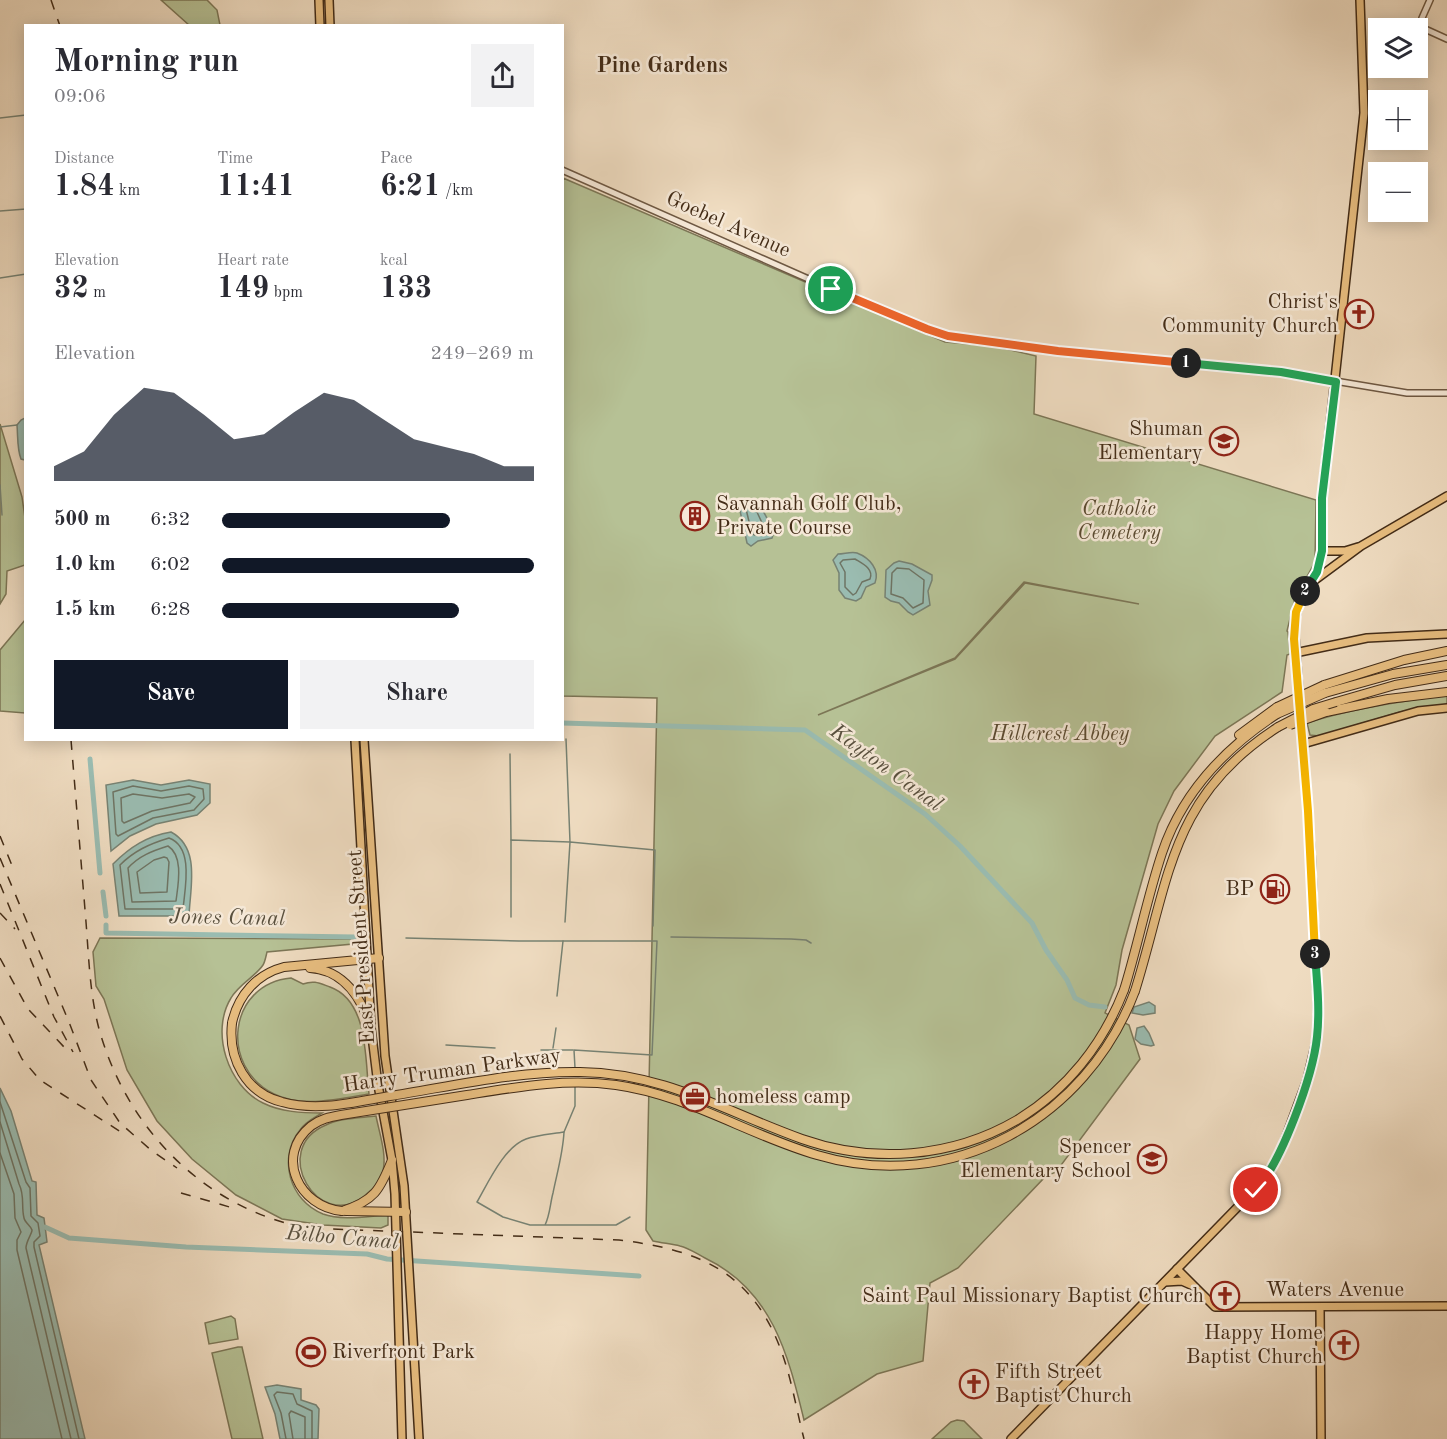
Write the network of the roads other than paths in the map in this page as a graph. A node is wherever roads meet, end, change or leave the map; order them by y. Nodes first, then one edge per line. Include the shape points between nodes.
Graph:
1 (319, 0) edge
2 (329, 0) edge
3 (1360, 0) edge
4 (1430, 0) edge
5 (320, 24) edge
6 (330, 24) edge
7 (1447, 39) edge
8 (564, 171) edge
9 (1336, 382) junction
10 (1447, 393) edge
11 (1447, 496) edge
12 (1361, 546) junction
13 (1322, 551) junction
14 (1344, 558) junction
15 (1310, 584) junction
16 (1447, 634) edge
17 (1447, 651) edge
18 (1295, 652) junction
19 (1447, 665) edge
20 (1447, 676) edge
21 (1324, 689) junction
22 (1447, 692) edge
23 (1447, 708) edge
24 (1278, 729) junction
25 (355, 741) edge
26 (364, 741) edge
27 (1303, 744) junction
28 (379, 958) junction
29 (368, 959) junction
30 (284, 967) junction
31 (371, 1028) junction
32 (392, 1160) junction
33 (342, 1211) junction
34 (395, 1212) junction
35 (406, 1212) junction
36 (1177, 1269) junction
37 (1165, 1282) junction
38 (1193, 1285) junction
39 (1447, 1306) edge
40 (1320, 1307) junction
41 (402, 1439) edge
42 (419, 1439) edge
43 (1011, 1439) edge
44 (1321, 1439) edge

1 - 5 main road
2 - 6 main road
3 - 9 main road via 1364,113
4 - 7 street via 1421,25
8 - 9 street, Goebel Avenue via 831,289 948,336 1058,351 1281,372
9 - 10 street, Goebel Avenue via 1407,393
9 - 13 main road via 1322,498
11 - 12 main road
12 - 13 main road
12 - 14 main road
13 - 14 main road
13 - 15 main road
14 - 15 main road
15 - 18 main road via 1296,612
16 - 18 main road via 1367,638
17 - 21 highway via 1404,660
18 - 27 main road
19 - 21 highway
20 - 24 highway, bridge via 1395,685 1313,709
21 - 30 highway, Harry Truman Parkway, bridge via 1277,711 1241,734 1206,774 1162,851 1124,990 1110,1022 1068,1080 1011,1123 944,1149 908,1154 837,1150 687,1092 600,1072 529,1074 328,1106 290,1104 265,1095 245,1077 233,1052 236,1008 250,987
22 - 24 highway, bridge via 1326,712
23 - 27 main road via 1418,711
24 - 33 highway, Harry Truman Parkway, bridge via 1252,745 1215,781 1195,809 1167,871 1135,991 1110,1043 1076,1087 1047,1113 999,1142 965,1155 909,1165 853,1164 799,1150 650,1092 599,1083 530,1085 341,1115 314,1124 297,1146 297,1181 313,1201
25 - 29 main road, East President Street
26 - 28 main road, East President Street
27 - 36 main road via 1318,1014 1311,1064 1281,1150 1266,1178
28 - 29 highway
28 - 35 main road, East President Street via 386,1056
29 - 30 highway
29 - 31 main road, East President Street
30 - 31 highway via 316,968 342,980 361,1002
31 - 32 main road, East President Street
32 - 33 highway via 376,1193
32 - 34 main road, East President Street
33 - 34 highway, Harry Truman Parkway
34 - 35 highway, Harry Truman Parkway
34 - 41 main road, East President Street
35 - 42 main road, East President Street
36 - 37 main road
36 - 38 main road
37 - 38 main road
37 - 43 main road
38 - 40 main road, Waters Avenue via 1215,1307
39 - 40 main road, Waters Avenue
40 - 44 main road

